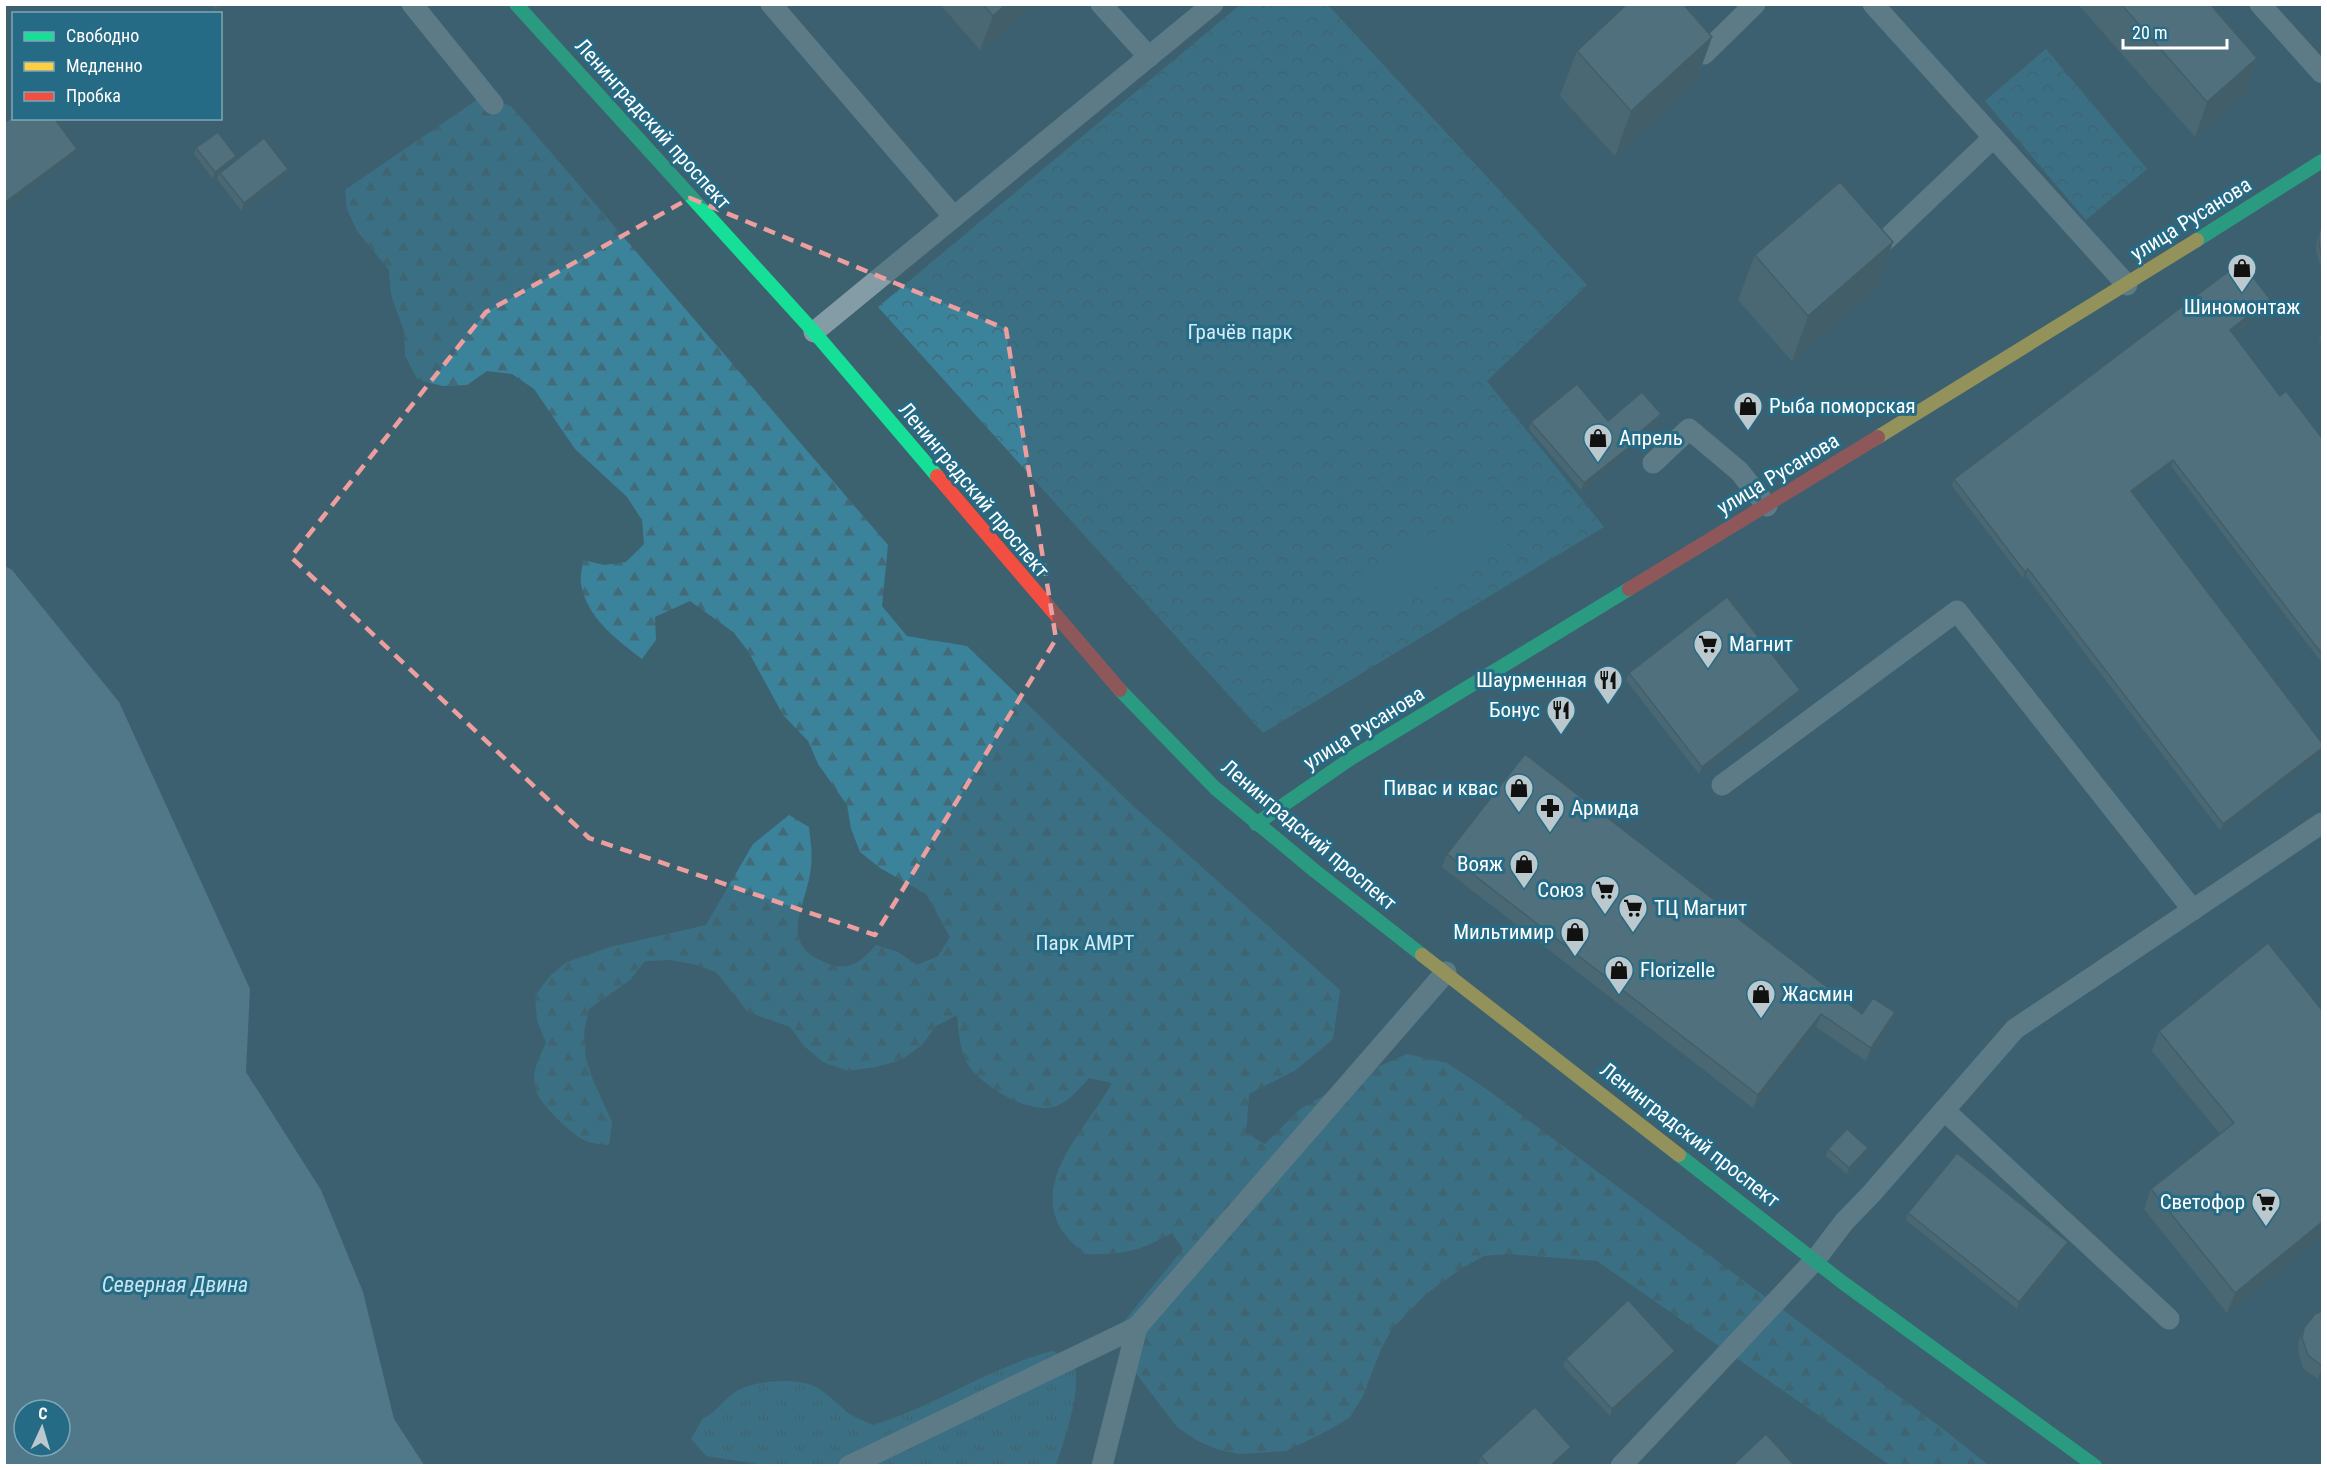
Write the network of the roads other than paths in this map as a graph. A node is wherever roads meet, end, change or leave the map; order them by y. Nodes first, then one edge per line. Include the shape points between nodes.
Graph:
1 (412, 4) edge
2 (516, 4) edge
3 (771, 4) edge
4 (1101, 4) edge
5 (1213, 4) edge
6 (1755, 4) edge
7 (1873, 4) edge
8 (2260, 4) edge
9 (1704, 54) edge
10 (1149, 57) junction
11 (2322, 73) edge
12 (493, 104) dead end
13 (1993, 138) junction
14 (2322, 161) edge
15 (954, 217) junction
16 (1875, 250) edge
17 (2127, 285) junction
18 (814, 332) junction
19 (1653, 463) dead end
20 (1767, 506) junction
21 (1722, 785) dead end
22 (2322, 823) edge
23 (1256, 824) junction
24 (2193, 910) junction
25 (1446, 972) junction
26 (1944, 1110) junction
27 (1816, 1259) junction
28 (2169, 1319) dead end
29 (1137, 1327) junction
30 (849, 1466) edge
31 (1102, 1466) edge
32 (1621, 1466) edge
33 (2095, 1466) edge

1 - 12 lane
2 - 18 main road, Ленинградский проспект
3 - 15 lane
4 - 10 lane
5 - 10 lane
6 - 9 lane
7 - 13 lane
8 - 11 lane
10 - 15 lane
13 - 16 lane
13 - 17 lane
14 - 17 main road, улица Русанова
15 - 18 lane
17 - 20 main road, улица Русанова
18 - 23 main road, Ленинградский проспект via 1104,673 1215,788
19 - 20 lane via 1689,429 1739,471
20 - 23 main road, улица Русанова via 1350,759
21 - 24 lane via 1957,610
22 - 24 lane
23 - 25 main road, Ленинградский проспект
24 - 26 lane via 2015,1029
25 - 27 main road, Ленинградский проспект
25 - 29 lane
26 - 27 lane
26 - 28 lane
27 - 32 lane
27 - 33 main road, Ленинградский проспект
29 - 30 lane
29 - 31 lane

